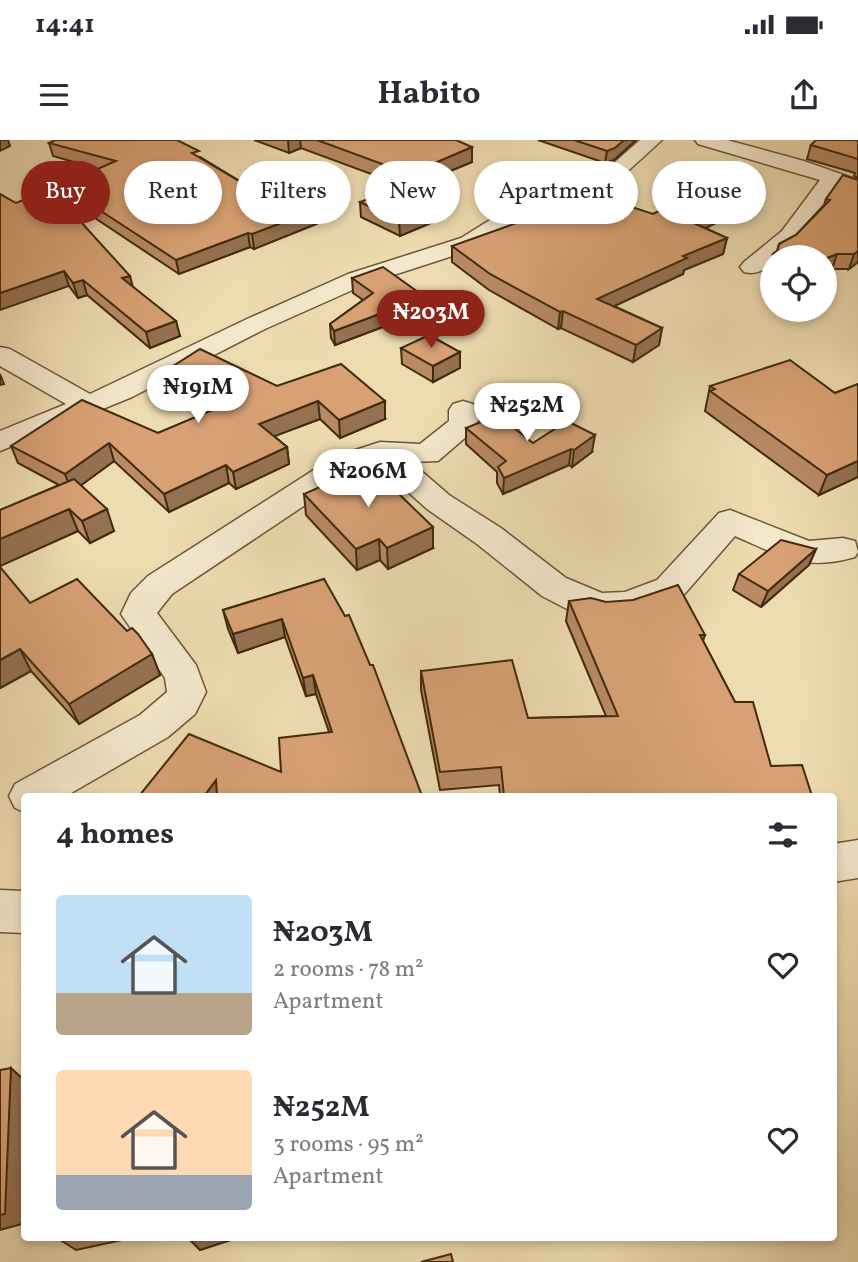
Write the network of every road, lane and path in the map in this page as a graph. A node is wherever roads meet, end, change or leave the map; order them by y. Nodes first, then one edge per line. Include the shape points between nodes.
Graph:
1 (652, 140) edge
2 (705, 140) edge
3 (832, 178) junction
4 (858, 187) edge
5 (752, 267) dead end
6 (0, 355) edge
7 (88, 405) junction
8 (463, 410) dead end
9 (0, 442) edge
10 (380, 451) junction
11 (843, 549) dead end
12 (35, 793) edge
13 (21, 801) edge
14 (0, 811) edge
15 (858, 859) edge
16 (837, 862) edge
17 (0, 911) edge
18 (21, 912) edge

1 - 7 street via 622,166 548,194 469,243 357,279
2 - 3 street
3 - 4 street
3 - 5 street via 790,236
6 - 7 street
7 - 9 street
8 - 10 street via 464,424 427,454
10 - 11 street via 438,502 554,587 602,606 628,604 669,589 730,521 806,553
10 - 12 street via 345,464 160,585 143,602 139,614 184,676 187,692 181,703 154,726
13 - 14 street
15 - 16 street
17 - 18 street

